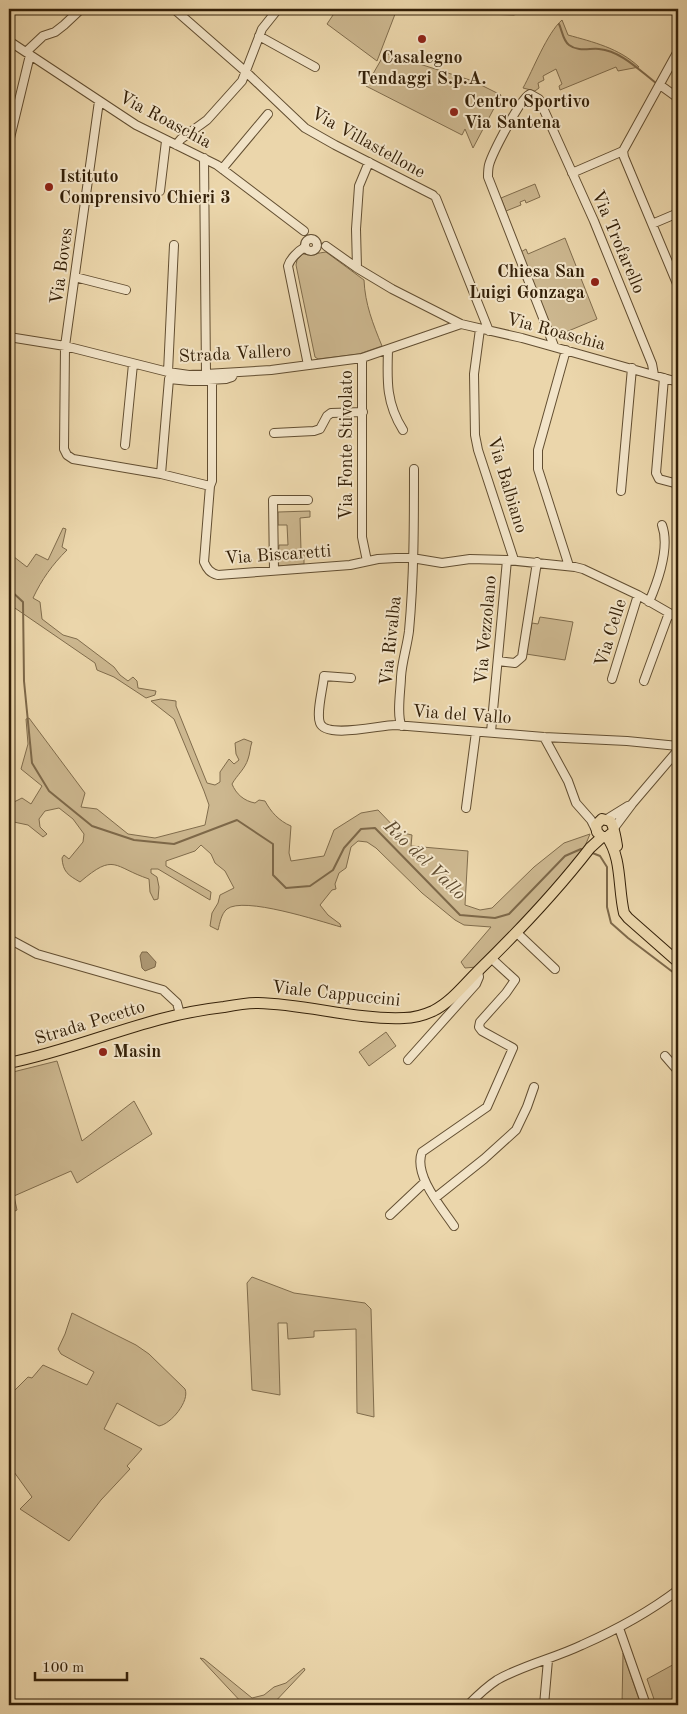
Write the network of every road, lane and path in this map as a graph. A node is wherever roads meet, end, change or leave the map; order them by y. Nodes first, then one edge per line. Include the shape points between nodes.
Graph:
1 (81, 9) edge
2 (174, 9) edge
3 (278, 9) edge
4 (668, 9) edge
5 (678, 12) edge
6 (258, 36) junction
7 (9, 41) edge
8 (678, 51) edge
9 (28, 54) junction
10 (315, 67) dead end
11 (246, 72) junction
12 (660, 85) junction
13 (678, 98) edge
14 (99, 101) junction
15 (268, 114) dead end
16 (9, 142) edge
17 (166, 142) junction
18 (176, 145) junction
19 (623, 151) junction
20 (204, 158) junction
21 (369, 162) junction
22 (222, 169) junction
23 (572, 173) junction
24 (160, 191) dead end
25 (678, 213) edge
26 (652, 224) junction
27 (311, 243) junction
28 (174, 245) dead end
29 (357, 268) junction
30 (76, 277) junction
31 (678, 286) edge
32 (126, 290) dead end
33 (461, 324) junction
34 (480, 328) junction
35 (489, 331) junction
36 (9, 336) edge
37 (66, 346) junction
38 (554, 346) junction
39 (388, 350) junction
40 (566, 350) junction
41 (362, 358) junction
42 (132, 364) junction
43 (308, 365) junction
44 (632, 368) junction
45 (168, 372) junction
46 (654, 375) junction
47 (209, 377) junction
48 (664, 378) junction
49 (678, 382) edge
50 (363, 412) junction
51 (404, 430) dead end
52 (274, 433) dead end
53 (125, 444) dead end
54 (414, 469) dead end
55 (161, 474) junction
56 (678, 484) edge
57 (210, 486) junction
58 (621, 491) dead end
59 (308, 500) dead end
60 (662, 525) dead end
61 (412, 558) junction
62 (511, 560) junction
63 (368, 561) junction
64 (537, 562) junction
65 (569, 566) junction
66 (274, 570) junction
67 (638, 595) junction
68 (649, 602) junction
69 (668, 613) junction
70 (678, 618) edge
71 (498, 661) junction
72 (351, 678) dead end
73 (612, 680) dead end
74 (644, 681) dead end
75 (402, 726) junction
76 (476, 732) junction
77 (491, 732) junction
78 (544, 737) junction
79 (678, 746) edge
80 (678, 750) edge
81 (632, 804) junction
82 (466, 808) dead end
83 (581, 808) junction
84 (605, 819) junction
85 (599, 838) junction
86 (517, 933) junction
87 (9, 940) edge
88 (491, 958) junction
89 (677, 959) edge
90 (554, 969) dead end
91 (478, 971) junction
92 (180, 1014) junction
93 (664, 1056) dead end
94 (408, 1060) dead end
95 (9, 1063) edge
96 (678, 1071) edge
97 (534, 1087) dead end
98 (425, 1182) junction
99 (435, 1198) junction
100 (390, 1215) dead end
101 (454, 1226) dead end
102 (678, 1590) edge
103 (619, 1628) junction
104 (548, 1660) junction
105 (468, 1705) edge
106 (544, 1705) edge
107 (646, 1705) edge

1 - 9 street via 55,32 43,36
2 - 11 street, Via Villastellone
3 - 6 street
4 - 5 street
6 - 10 street
6 - 11 street
7 - 9 street, Via Roaschia
8 - 12 street
9 - 14 street, Via Roaschia
9 - 16 street
11 - 18 street via 208,120
11 - 21 street, Via Villastellone via 305,128
12 - 13 street
12 - 19 street
14 - 17 street, Via Roaschia
14 - 30 street, Via Boves
15 - 22 street
17 - 18 street, Via Roaschia
17 - 24 street
18 - 20 street, Via Roaschia
19 - 23 street, Via Trofarello
19 - 26 street
20 - 22 street, Via Roaschia
20 - 47 street
21 - 29 street via 359,186
21 - 35 street, Via Villastellone via 434,197
22 - 27 street, Via Roaschia via 304,231
23 - 38 street via 538,99 533,94 526,95 489,164 488,177
23 - 46 street, Via Trofarello
25 - 26 street
26 - 31 street
27 - 29 street, Via Roaschia via 326,246
27 - 43 street via 300,250 288,266
28 - 45 street
29 - 33 street, Via Roaschia
30 - 32 street
30 - 37 street, Via Boves
33 - 34 street, Via Roaschia
33 - 39 street, Strada Vallero
34 - 35 street, Via Roaschia
34 - 62 street, Via Balbiano via 474,370 475,435
35 - 38 street, Via Roaschia
36 - 37 street, Strada Vallero
37 - 42 street, Strada Vallero
37 - 55 street via 64,449 67,455 73,459
38 - 40 street, Via Roaschia
39 - 41 street, Strada Vallero
39 - 51 street via 388,394 392,412
40 - 44 street, Via Roaschia
40 - 65 street via 537,462
41 - 43 street, Strada Vallero
41 - 50 street, Via Fonte Stivolato
42 - 45 street, Strada Vallero
42 - 53 street
43 - 47 street, Strada Vallero
44 - 46 street, Via Roaschia
44 - 58 street
45 - 47 street, Strada Vallero
46 - 48 street, Via Roaschia
47 - 55 street via 190,381 169,379
47 - 57 street
48 - 49 street, Via Roaschia
48 - 56 street via 656,473 659,479
50 - 52 street via 331,414 320,429 314,431
50 - 63 street, Via Fonte Stivolato via 362,537
54 - 61 street, Via Rivalba
55 - 57 street
57 - 66 street, Via Biscaretti via 206,568 218,574
59 - 66 street via 273,500
60 - 68 street via 664,552
61 - 62 street, Via Biscaretti via 442,563 470,559
61 - 63 street, Via Biscaretti
61 - 75 street, Via Rivalba via 409,629 403,658 399,718
62 - 64 street, Via Biscaretti
62 - 71 street, Via Vezzolano
63 - 66 street, Via Biscaretti
64 - 65 street, Via Biscaretti
64 - 71 street via 522,657 515,663
65 - 67 street, Via Biscaretti via 583,569
67 - 68 street, Via Biscaretti
67 - 73 street, Via Celle
68 - 69 street, Via Biscaretti
69 - 70 street, Via Biscaretti
69 - 74 street
71 - 77 street, Via Vezzolano
72 - 75 street, Via del Vallo via 324,676 320,725 326,730 350,731 386,725
75 - 76 street, Via del Vallo
76 - 77 street, Via del Vallo
76 - 82 street
77 - 78 street, Via del Vallo
78 - 79 street, Via del Vallo
78 - 83 street
80 - 81 street, Viale Cappuccini
81 - 84 street, Viale Cappuccini
81 - 85 street, Viale Cappuccini
83 - 84 street
83 - 85 street
84 - 85 main road via 598,821
84 - 85 main road via 610,821
85 - 86 main road, Viale Cappuccini
85 - 89 main road via 613,845 624,913
86 - 88 main road, Viale Cappuccini
86 - 90 street
87 - 92 street via 37,954 163,990 177,1003
88 - 91 main road, Viale Cappuccini
88 - 98 street via 515,980 479,1027 512,1048 488,1107 422,1152
91 - 92 main road, Viale Cappuccini via 449,1000 415,1017 341,1014 258,1003
91 - 94 street via 476,984
92 - 95 main road, Strada Pecetto
93 - 96 street
97 - 99 street via 516,1130
98 - 99 street
98 - 100 street
99 - 101 street
102 - 103 street
103 - 104 street
103 - 107 street
104 - 105 street via 497,1680
104 - 106 street

